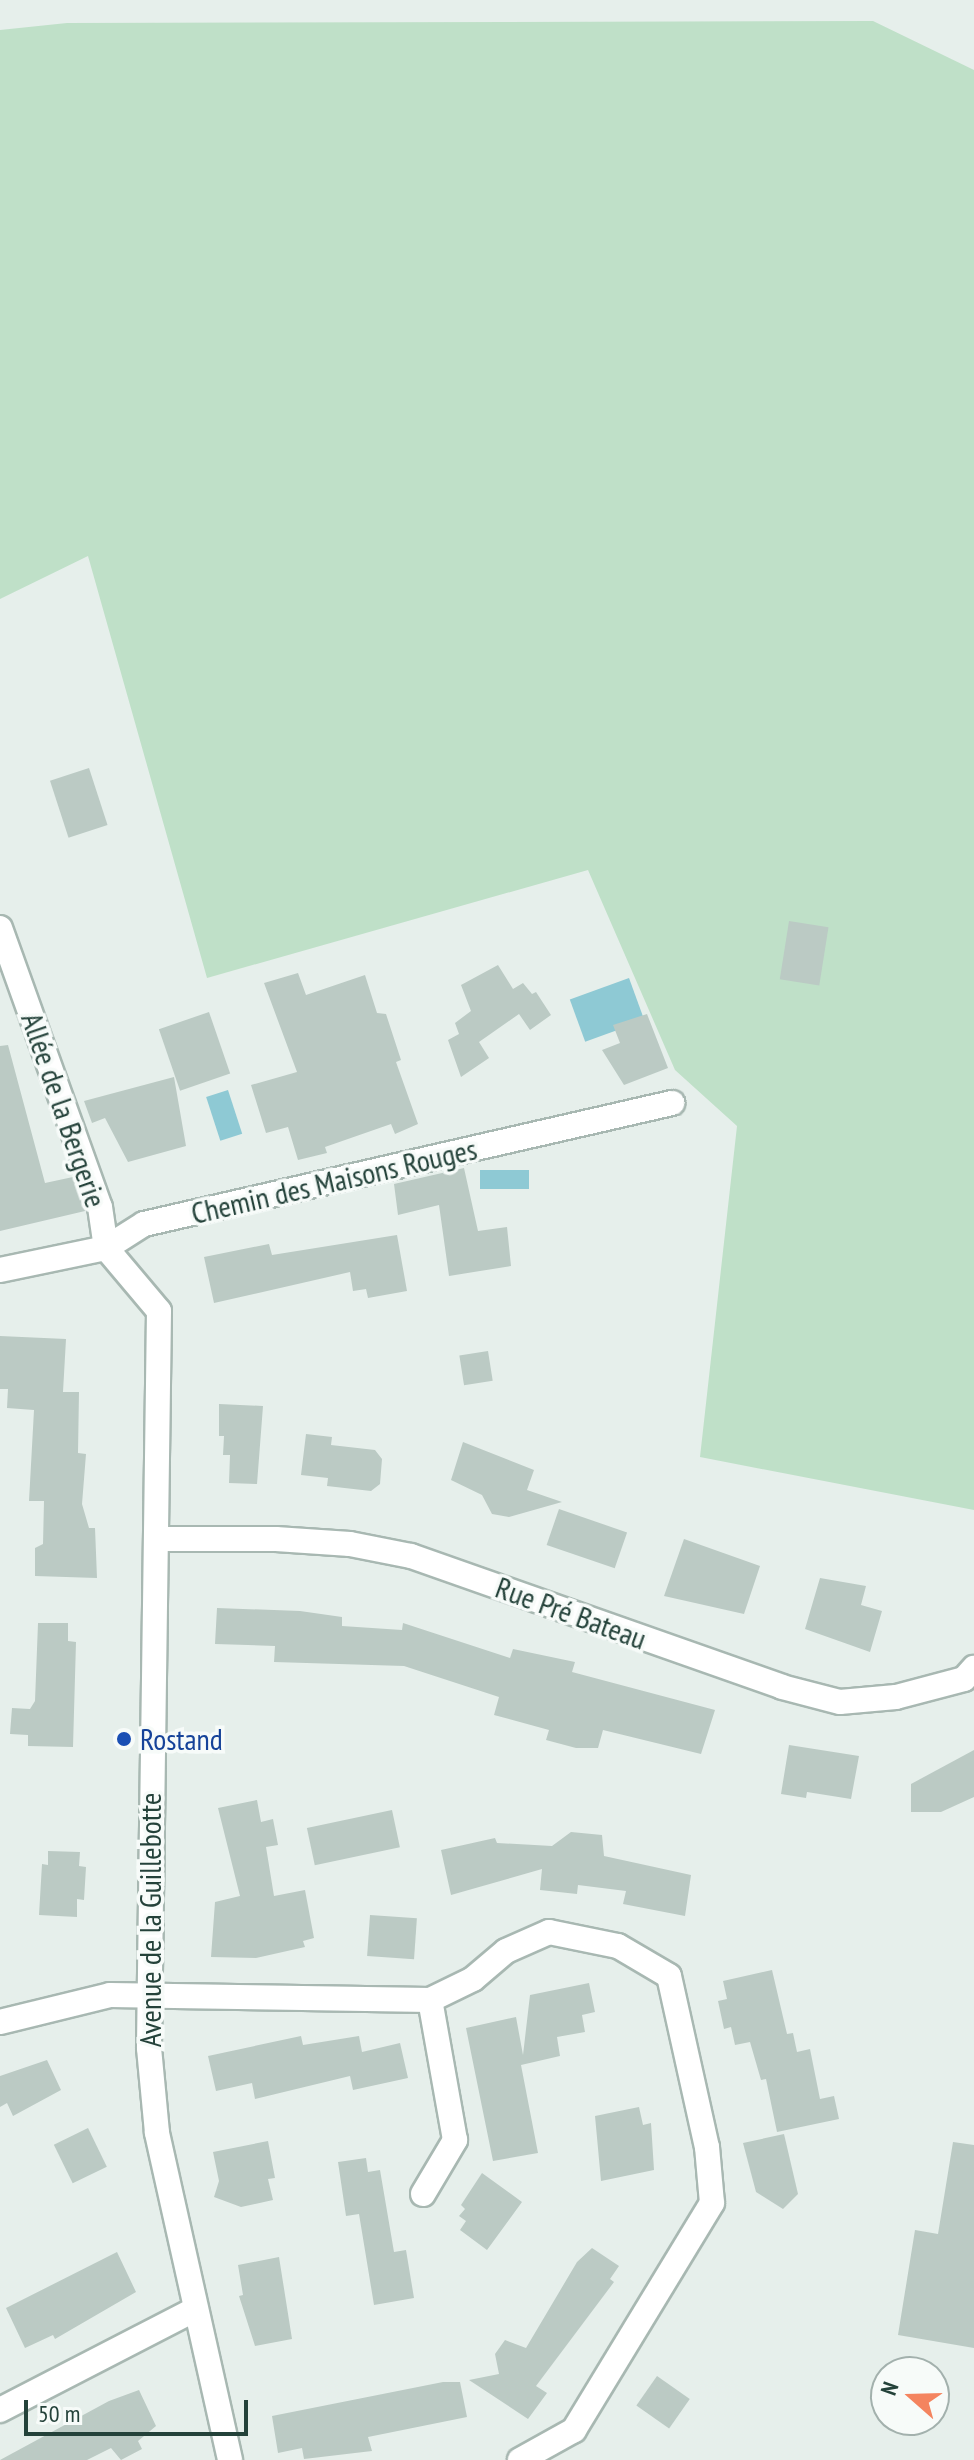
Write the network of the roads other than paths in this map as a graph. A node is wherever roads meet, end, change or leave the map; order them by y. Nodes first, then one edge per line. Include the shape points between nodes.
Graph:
1 (0, 928) edge
2 (672, 1103) dead end
3 (106, 1248) junction
4 (0, 1270) edge
5 (157, 1539) junction
6 (974, 1668) edge
7 (147, 1993) junction
8 (430, 2000) junction
9 (0, 2022) edge
10 (423, 2194) dead end
11 (196, 2309) junction
12 (0, 2410) edge
13 (230, 2460) edge
14 (520, 2460) edge

1 - 3 street, Allée de la Bergerie via 100,1207
2 - 3 street, Chemin des Maisons Rouges via 144,1224
3 - 4 street, Chemin des Maisons Rouges
3 - 5 street, Avenue de la Guillebotte via 159,1311
5 - 6 street, Rue Pré Bateau via 320,1542 411,1556 782,1687 840,1702 896,1697 964,1679
5 - 7 street, Avenue de la Guillebotte
7 - 8 street via 389,2003
7 - 9 street via 110,1995
7 - 11 street, Avenue de la Guillebotte via 157,2133
8 - 10 street via 455,2140
8 - 14 street via 473,1979 506,1951 549,1932 618,1946 669,1976 693,2071 712,2203 574,2430
11 - 12 street
11 - 13 street, Avenue de la Guillebotte

